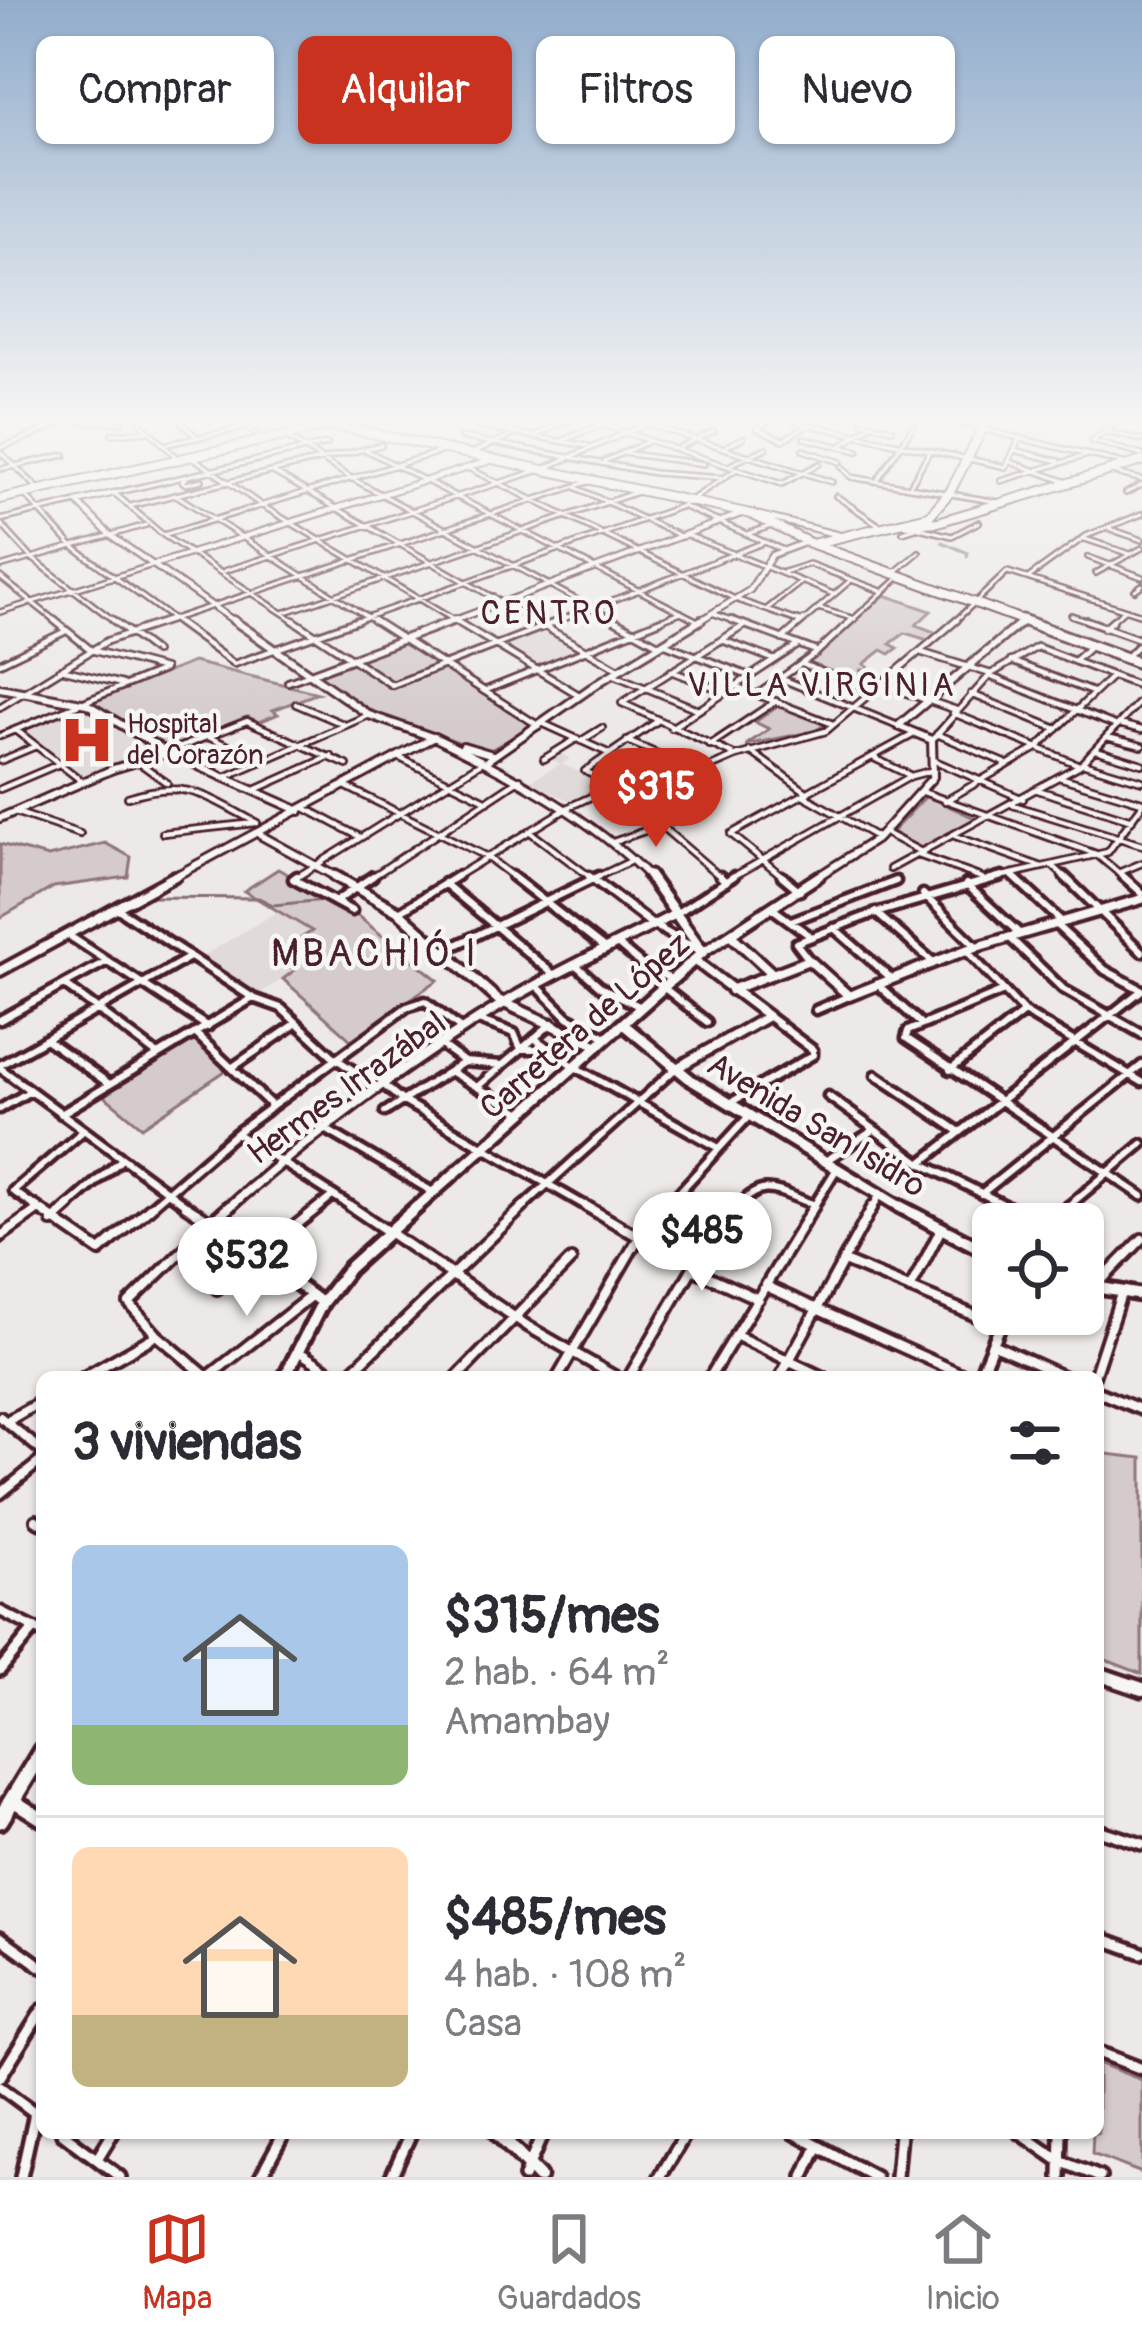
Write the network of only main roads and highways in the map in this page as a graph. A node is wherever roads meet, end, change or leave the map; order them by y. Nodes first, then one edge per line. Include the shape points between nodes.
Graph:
1 (99, 524) edge
2 (776, 524) joint
3 (921, 524) joint
4 (867, 532) junction
5 (846, 536) junction
6 (817, 543) junction
7 (1142, 663) edge
8 (489, 758) junction
9 (623, 1024) junction
10 (972, 1245) edge
11 (1104, 1290) edge
12 (1142, 1295) edge
13 (288, 1371) edge
14 (36, 1761) edge
15 (0, 1820) edge

1 - 8 main road via 369,715
2 - 6 main road
2 - 6 main road
3 - 4 main road
3 - 4 main road
4 - 5 main road
5 - 6 main road
5 - 6 main road
6 - 7 main road
6 - 8 main road via 783,550 760,568 750,590
8 - 9 main road, Carretera de López via 571,806 633,860 704,952
9 - 10 main road, Avenida San Isidro via 675,1069
9 - 13 main road, Carretera de López via 317,1299
11 - 12 main road
14 - 15 main road

